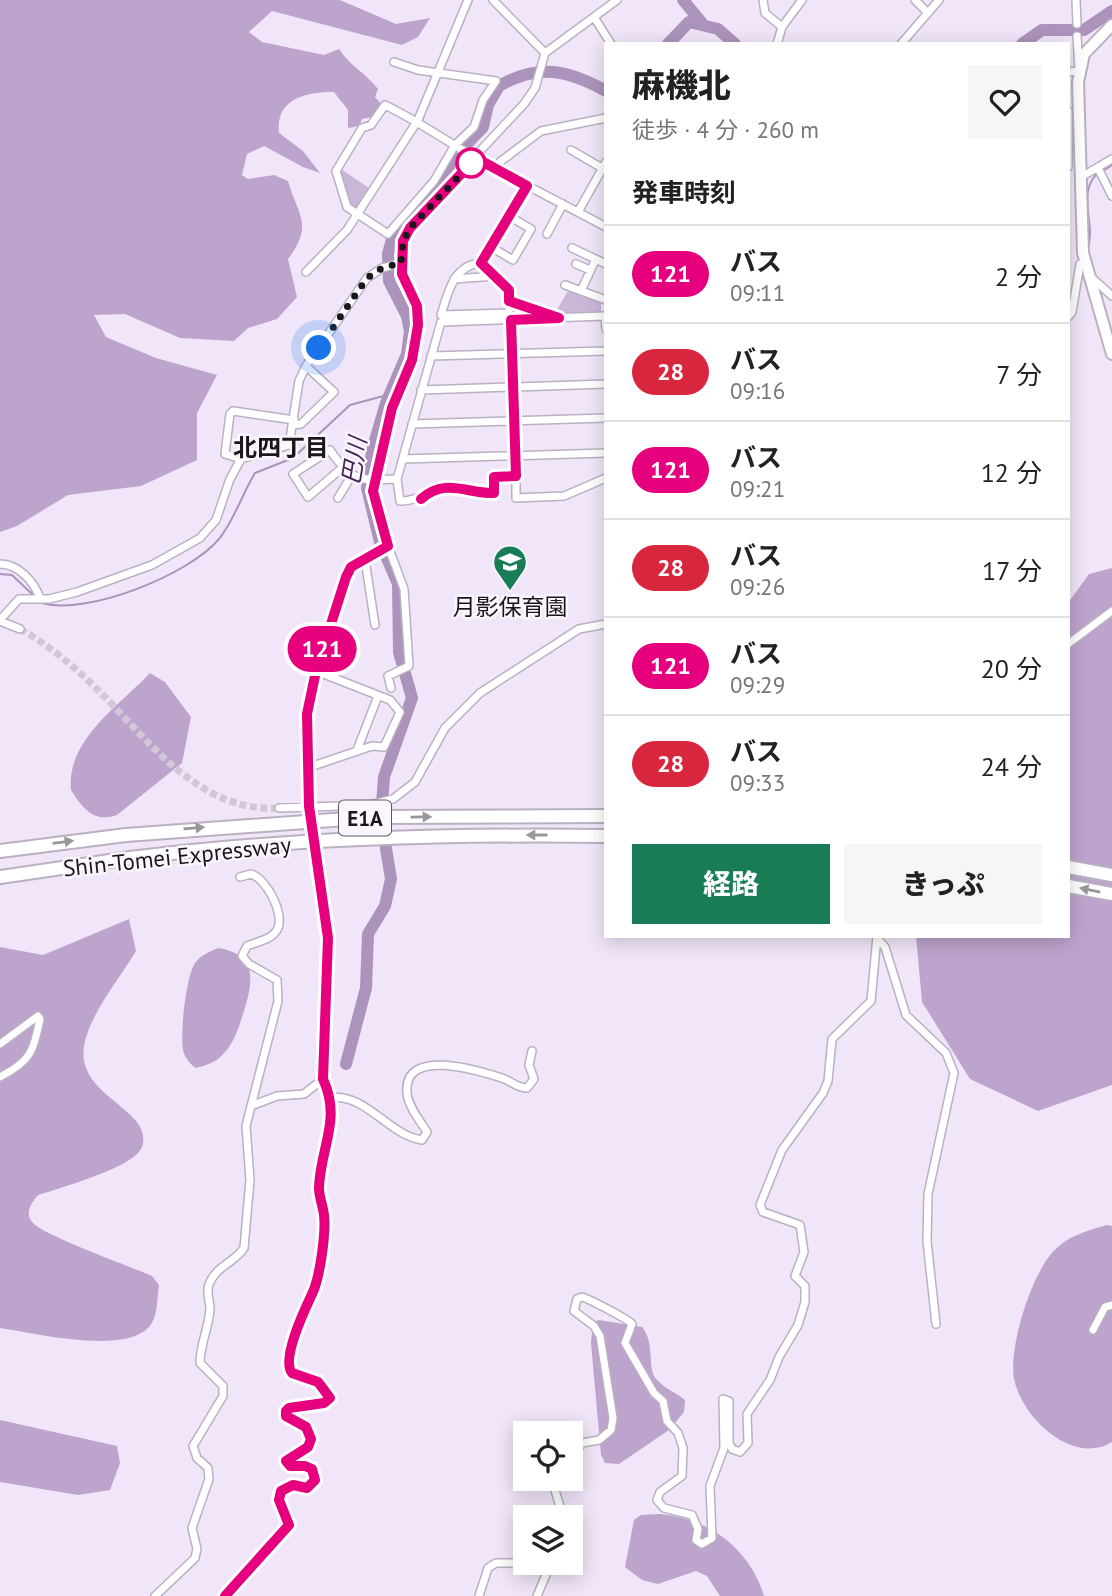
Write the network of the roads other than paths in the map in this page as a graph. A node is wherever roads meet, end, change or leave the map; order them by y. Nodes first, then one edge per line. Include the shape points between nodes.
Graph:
1 (468, 0) edge
2 (493, 0) edge
3 (617, 0) edge
4 (762, 0) edge
5 (802, 0) edge
6 (915, 0) edge
7 (939, 0) edge
8 (1076, 0) edge
9 (928, 13) junction
10 (594, 17) junction
11 (1077, 24) dead end
12 (1112, 25) edge
13 (782, 27) junction
14 (1077, 36) dead end
15 (610, 42) edge
16 (778, 42) edge
17 (903, 42) edge
18 (545, 52) junction
19 (394, 62) dead end
20 (438, 71) junction
21 (1073, 72) edge
22 (604, 118) edge
23 (418, 120) junction
24 (455, 145) junction
25 (570, 150) dead end
26 (476, 158) junction
27 (1112, 159) edge
28 (604, 165) edge
29 (1098, 168) junction
30 (496, 169) junction
31 (1081, 177) junction
32 (527, 186) junction
33 (1112, 196) edge
34 (563, 204) junction
35 (578, 212) junction
36 (357, 213) junction
37 (509, 216) junction
38 (604, 226) edge
39 (547, 234) dead end
40 (491, 247) junction
41 (572, 248) dead end
42 (401, 263) junction
43 (481, 263) junction
44 (604, 263) edge
45 (576, 264) dead end
46 (1080, 264) dead end
47 (306, 272) dead end
48 (495, 276) junction
49 (1091, 277) junction
50 (454, 279) junction
51 (565, 285) dead end
52 (581, 291) junction
53 (1112, 296) edge
54 (604, 299) edge
55 (509, 301) junction
56 (1070, 314) edge
57 (604, 316) edge
58 (559, 318) junction
59 (511, 320) junction
60 (604, 351) edge
61 (512, 353) junction
62 (1112, 354) edge
63 (431, 356) junction
64 (306, 366) junction
65 (604, 384) edge
66 (513, 387) junction
67 (421, 390) junction
68 (604, 418) edge
69 (514, 421) junction
70 (294, 422) junction
71 (412, 424) junction
72 (604, 453) edge
73 (515, 456) junction
74 (241, 459) junction
75 (403, 459) junction
76 (342, 468) junction
77 (352, 475) junction
78 (516, 476) junction
79 (397, 479) junction
80 (604, 479) edge
81 (373, 481) junction
82 (338, 498) dead end
83 (384, 548) junction
84 (365, 560) junction
85 (0, 564) edge
86 (40, 598) junction
87 (1112, 611) edge
88 (0, 621) edge
89 (604, 624) edge
90 (375, 625) dead end
91 (20, 629) tunnel mouth
92 (1070, 643) edge
93 (316, 671) junction
94 (391, 688) dead end
95 (378, 696) junction
96 (357, 750) junction
97 (307, 768) junction
98 (309, 806) junction
99 (279, 808) tunnel mouth
100 (604, 816) edge
101 (604, 836) edge
102 (0, 851) edge
103 (1070, 867) edge
104 (1112, 875) edge
105 (0, 877) edge
106 (240, 877) dead end
107 (1070, 886) edge
108 (1112, 894) edge
109 (877, 938) edge
110 (878, 938) edge
111 (0, 1044) edge
112 (532, 1051) dead end
113 (0, 1077) edge
114 (323, 1079) junction
115 (331, 1098) junction
116 (251, 1106) junction
117 (1112, 1305) edge
118 (936, 1324) dead end
119 (1093, 1330) dead end
120 (583, 1443) edge
121 (513, 1563) edge
122 (546, 1575) edge
123 (155, 1596) edge
124 (225, 1596) edge
125 (479, 1596) edge
126 (537, 1596) edge

1 - 20 street
2 - 18 street
3 - 10 street
4 - 13 street via 765,13
5 - 13 street
6 - 9 street
7 - 9 street
8 - 11 street
9 - 17 street
10 - 15 street
10 - 18 street
12 - 21 main road via 1093,42
13 - 16 street
14 - 21 street
18 - 26 street via 524,104
19 - 20 street
20 - 23 street
20 - 24 street via 496,81 483,100 474,127
21 - 31 main road
22 - 30 street via 541,131 500,161
23 - 24 street
23 - 36 street
23 - 36 street via 385,105 371,125 362,128 336,172 347,206
24 - 26 street
24 - 36 street via 434,181 388,234
25 - 28 street
26 - 30 street
26 - 42 street via 410,228 403,241
27 - 29 street
28 - 35 street
29 - 31 street
29 - 33 street
30 - 32 street
31 - 49 main road via 1082,237
32 - 34 street
32 - 37 street
34 - 35 street
34 - 39 street
35 - 38 street
36 - 47 street via 347,230
37 - 40 street
37 - 40 street via 531,229 513,260
40 - 43 street
41 - 44 street
42 - 64 street via 367,278
42 - 81 street via 417,306 418,325 412,360 392,408
43 - 48 street
43 - 50 street via 472,264
45 - 52 street via 592,267
46 - 56 street
48 - 50 street
48 - 55 street via 509,290
49 - 53 street
49 - 62 main road
50 - 55 street via 441,315 509,313
51 - 52 street
52 - 54 street
55 - 58 street
57 - 58 street
58 - 59 street
59 - 61 street
59 - 63 street via 441,322
60 - 61 street
61 - 63 street
61 - 66 street
63 - 67 street
64 - 70 street
64 - 70 street via 334,392 302,424
65 - 66 street
66 - 67 street
66 - 69 street
67 - 71 street
68 - 69 street
69 - 71 street
69 - 73 street
70 - 74 street via 284,448
70 - 74 street via 233,411 225,454
71 - 75 street
72 - 73 street
73 - 75 street
73 - 78 street
74 - 86 street via 216,520 200,538 152,565 77,592
75 - 79 street
76 - 76 street via 330,450 293,474 308,498
76 - 77 street
77 - 81 street
77 - 82 street
78 - 79 street via 494,477 494,493 481,494 454,485 413,502 400,502
78 - 80 street via 516,498 564,496
79 - 81 street
81 - 83 street
83 - 84 street
83 - 94 street via 399,569 406,605 409,666 388,676
84 - 90 street
84 - 93 street via 351,567 340,590
85 - 86 street via 28,578
86 - 88 street via 19,599
87 - 92 street
88 - 91 street
89 - 98 street via 579,629 480,693 445,728 415,782 393,799 370,805
93 - 95 street
93 - 97 street via 307,714
95 - 96 street
95 - 96 street via 390,700 400,712 384,747
96 - 97 street
97 - 98 street
98 - 99 street
98 - 114 street via 328,938
102 -> 100 highway, Shin-Tomei Expressway / E1A, bridge via 126,835 373,817
101 -> 105 highway, Shin-Tomei Expressway / E1A, bridge via 375,838 204,849
103 - 104 highway
106 - 116 street via 251,874 264,882 279,917 277,930 243,952 248,964 277,980 279,987
108 -> 107 highway
109 - 120 street via 871,1000 832,1038 828,1082 782,1150 763,1194 763,1212 800,1225 804,1251 795,1276 805,1286 805,1302 770,1380 747,1414 747,1443 740,1452 729,1443 729,1401 723,1399 724,1448 710,1486 712,1538 702,1544 696,1540 698,1528 692,1515 664,1508 657,1500 660,1492 682,1476 682,1448 678,1433 667,1421 663,1401 625,1343 632,1324 627,1317 582,1297 574,1311 600,1336 613,1418 611,1430 599,1440
110 - 118 street via 885,947 906,1015 946,1053 954,1073 928,1194 927,1241
111 - 113 street via 34,1017 40,1019 30,1055
112 - 115 street via 529,1065 534,1079 527,1088 437,1064 413,1072 407,1095 427,1132 422,1140 396,1131 357,1102
114 - 115 street
114 - 116 street via 304,1094 277,1096
115 - 124 street via 319,1189 324,1217 321,1255 288,1360 292,1373 318,1382 330,1398 286,1411 286,1416 306,1427 311,1439 308,1447 286,1461 290,1466 312,1469 315,1480 307,1488 293,1485 281,1491 279,1500 289,1525
116 - 123 street via 246,1126 250,1180 244,1248 222,1266 207,1292 208,1325 200,1363 223,1386 223,1396 193,1446 208,1468 209,1479 192,1528 197,1549 195,1558
117 - 119 street via 1105,1307
121 - 125 street via 488,1568
122 - 126 street

